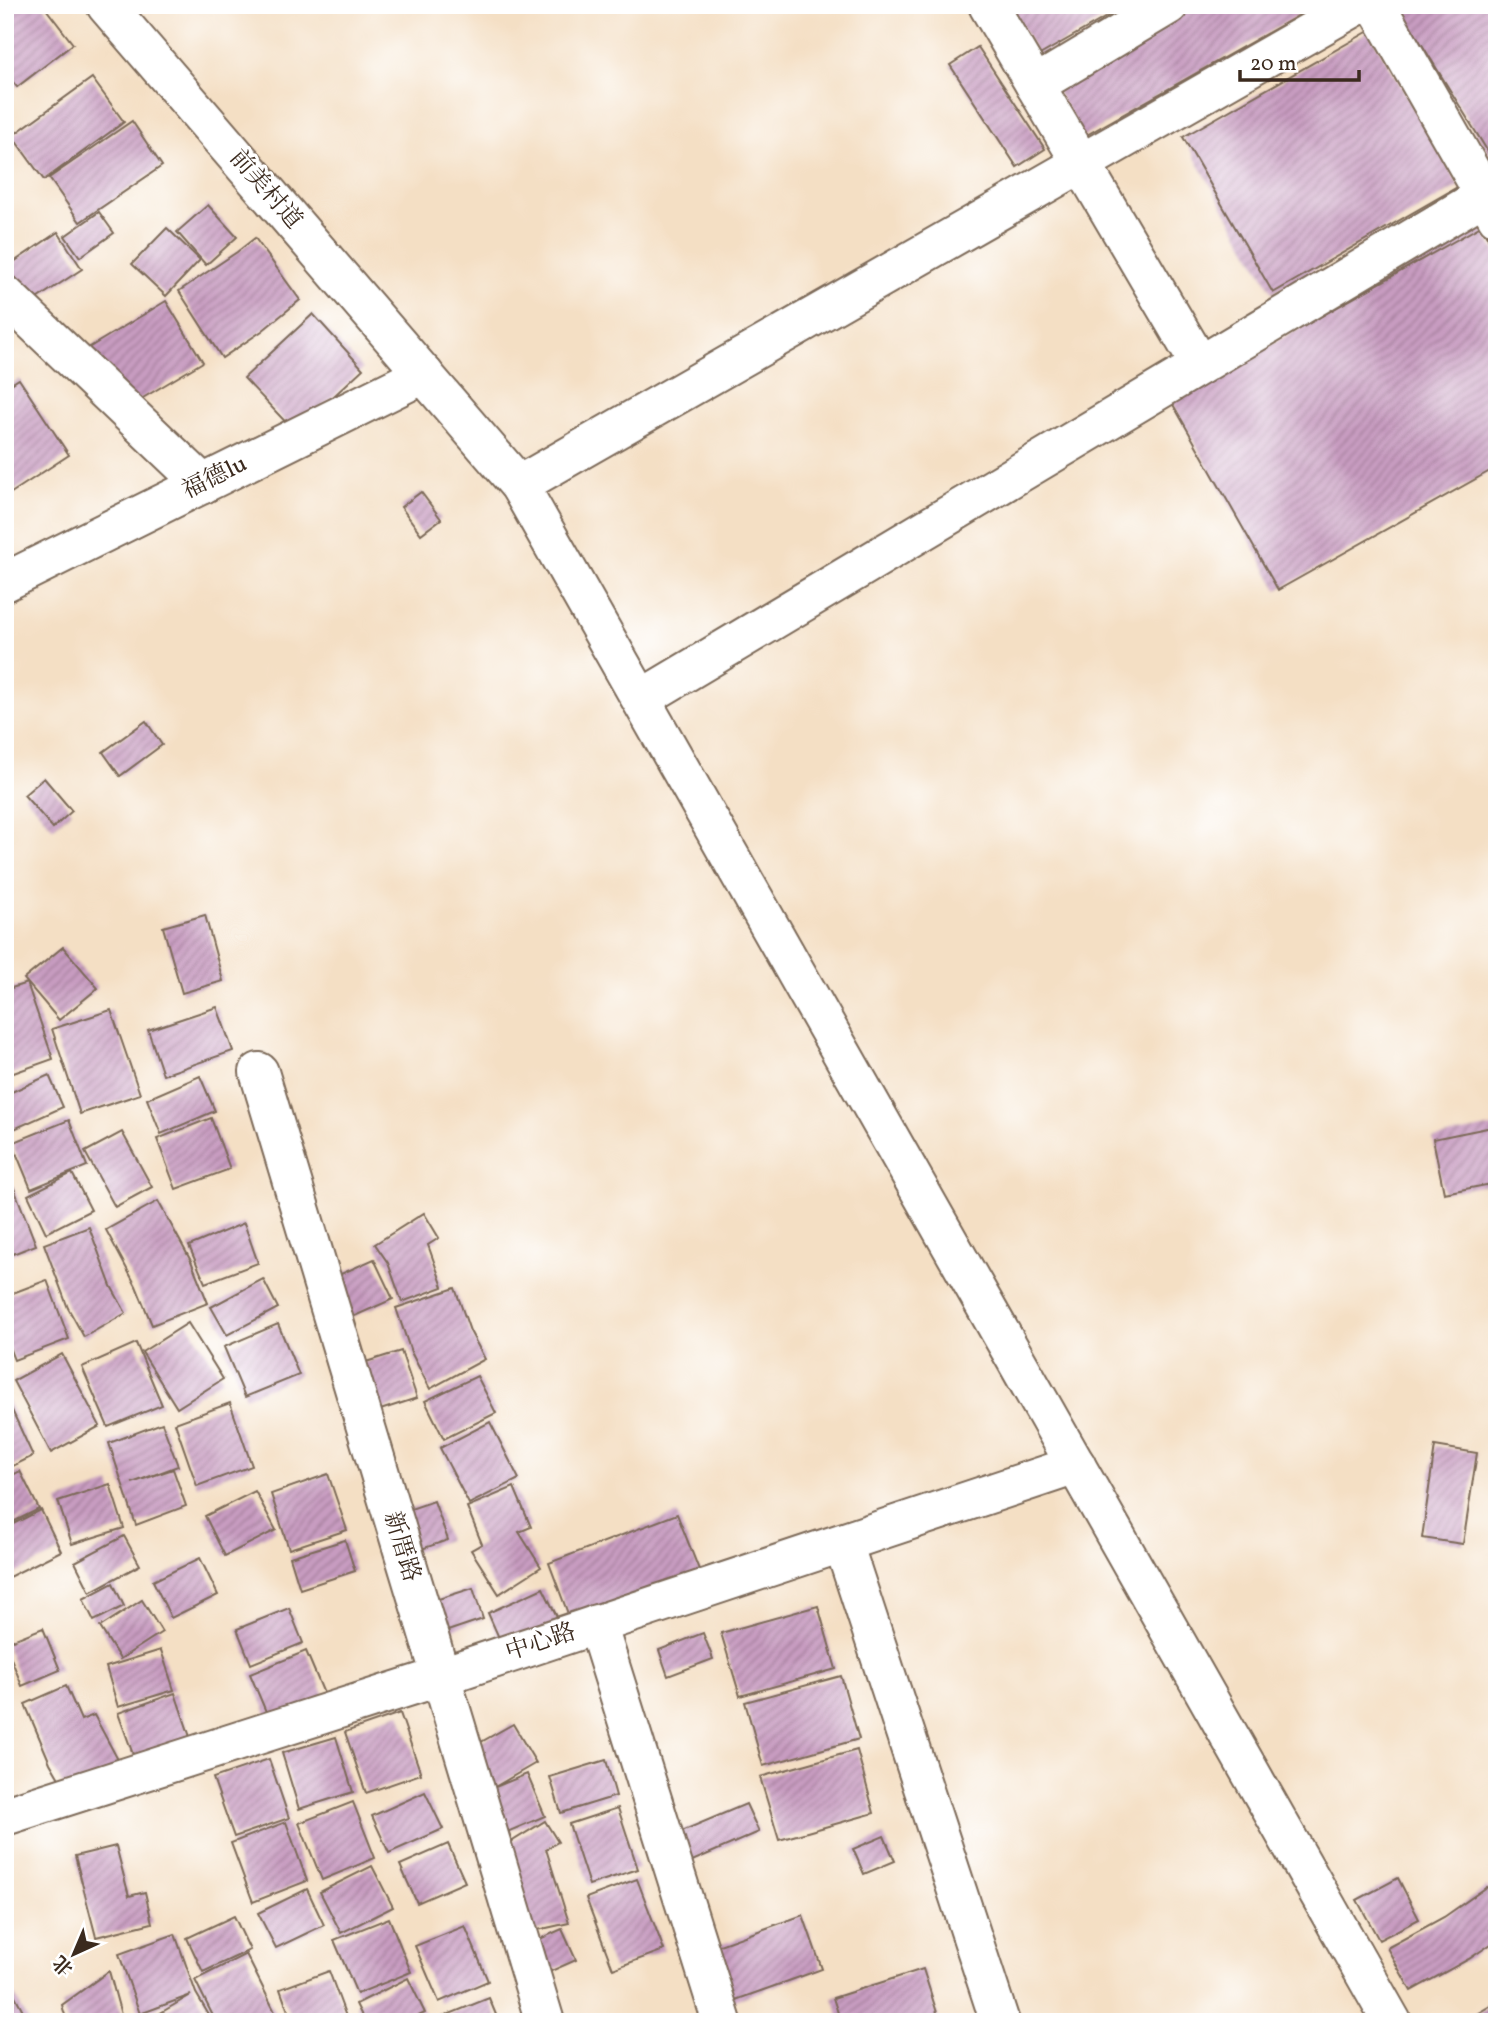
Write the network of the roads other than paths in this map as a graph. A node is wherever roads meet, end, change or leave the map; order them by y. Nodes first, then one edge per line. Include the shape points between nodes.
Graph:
1 (106, 5) edge
2 (988, 5) edge
3 (1169, 5) edge
4 (1358, 5) edge
5 (1376, 5) edge
6 (1035, 85) junction
7 (1081, 164) junction
8 (1493, 200) edge
9 (5, 295) edge
10 (1200, 365) junction
11 (425, 374) junction
12 (203, 484) junction
13 (519, 485) junction
14 (5, 582) edge
15 (641, 699) junction
16 (259, 1072) dead end
17 (1076, 1465) junction
18 (844, 1543) junction
19 (597, 1624) junction
20 (439, 1676) junction
21 (5, 1816) edge
22 (545, 2022) edge
23 (722, 2022) edge
24 (1000, 2022) edge
25 (1392, 2022) edge

1 - 11 street, 前美村道
2 - 6 street
3 - 6 street
4 - 7 street
5 - 8 street
6 - 7 street
7 - 10 street
7 - 13 street
8 - 10 street
9 - 12 street
10 - 15 street
11 - 12 street, 福德lu
11 - 13 street, 前美村道
12 - 14 street, 福德lu
13 - 15 street, 前美村道
15 - 17 street, 前美村道
16 - 20 street, 新厝路
17 - 18 street, 中心路
17 - 25 street, 前美村道
18 - 19 street, 中心路
18 - 24 street
19 - 20 street, 中心路
19 - 23 street
20 - 21 street, 中心路
20 - 22 street, 新厝路

